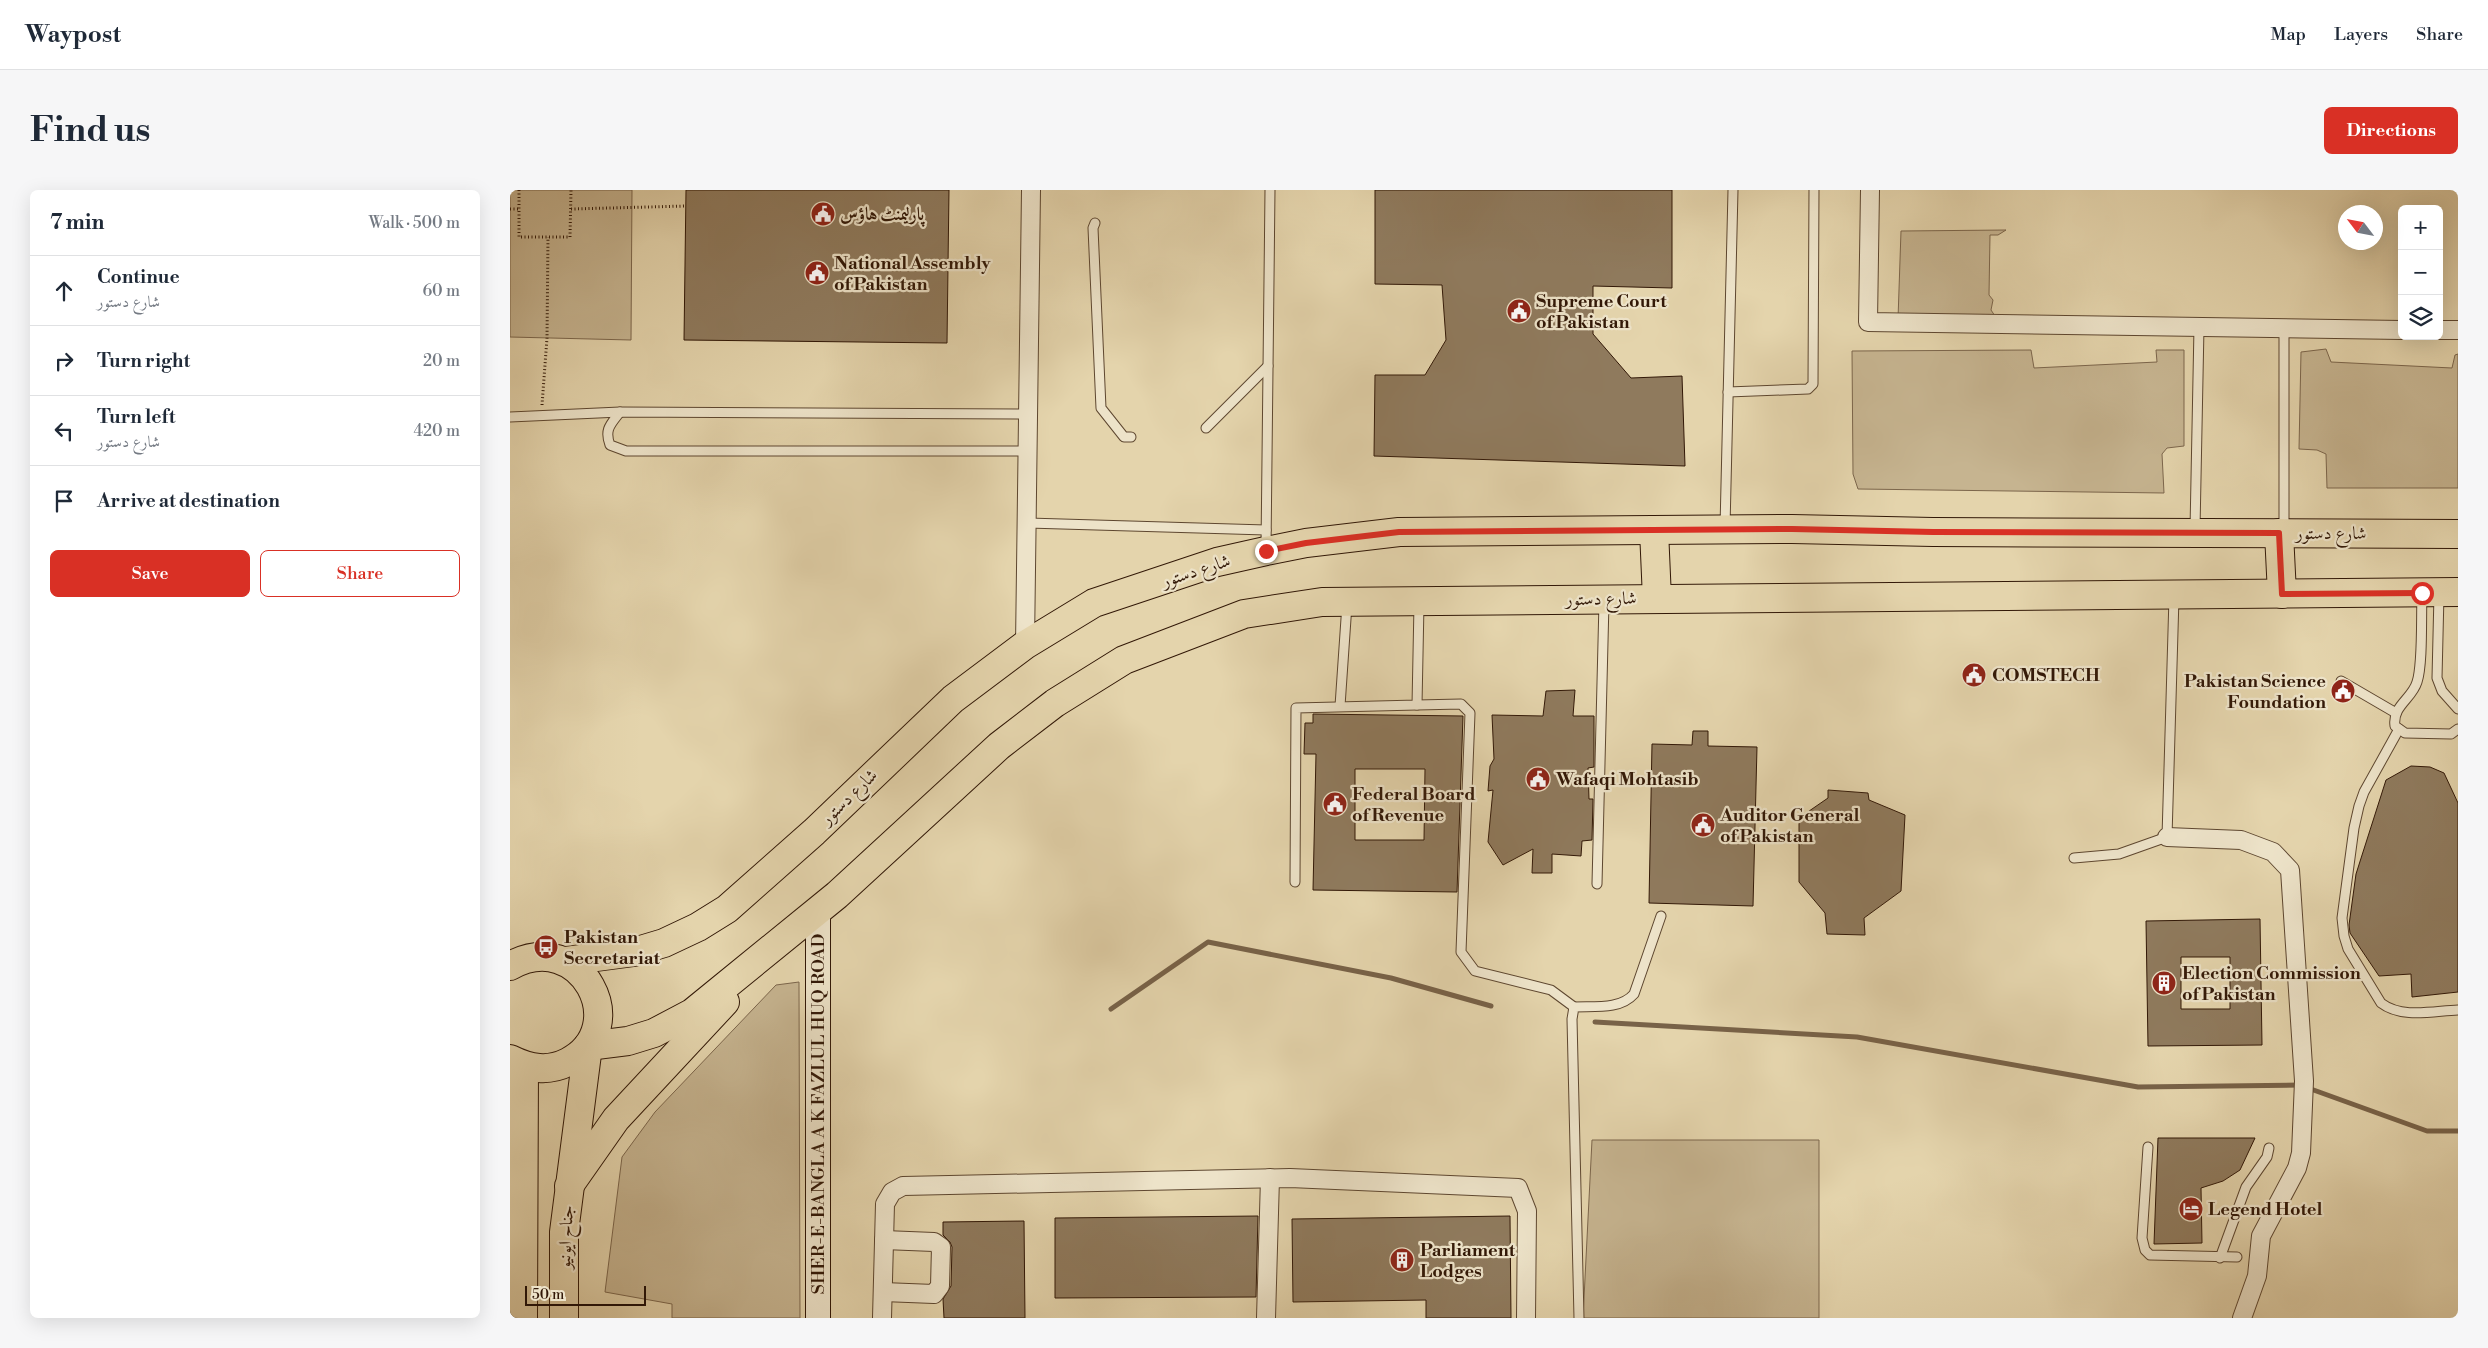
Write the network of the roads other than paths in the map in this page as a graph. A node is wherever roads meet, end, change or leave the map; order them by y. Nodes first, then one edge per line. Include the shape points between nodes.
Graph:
1 (1031, 190) edge
2 (1270, 190) edge
3 (1733, 190) edge
4 (1814, 190) edge
5 (1870, 190) edge
6 (1095, 222) dead end
7 (2199, 327) junction
8 (2284, 328) junction
9 (2398, 330) edge
10 (2443, 330) edge
11 (2458, 330) edge
12 (1268, 366) junction
13 (1728, 392) junction
14 (620, 412) junction
15 (1029, 414) junction
16 (510, 417) edge
17 (1206, 428) dead end
18 (1131, 437) dead end
19 (1029, 451) junction
20 (1028, 523) junction
21 (1654, 530) junction
22 (1725, 530) junction
23 (2195, 533) junction
24 (2282, 533) junction
25 (2458, 534) edge
26 (1266, 540) junction
27 (2440, 592) edge
28 (2282, 594) junction
29 (2174, 595) junction
30 (1604, 599) junction
31 (1657, 599) junction
32 (1419, 601) junction
33 (1347, 602) junction
34 (1026, 645) junction
35 (2342, 681) dead end
36 (1417, 705) junction
37 (1340, 706) junction
38 (2458, 709) edge
39 (2396, 713) junction
40 (2399, 729) junction
41 (2457, 732) edge
42 (2167, 837) junction
43 (2074, 858) dead end
44 (1295, 882) dead end
45 (1597, 884) dead end
46 (818, 910) junction
47 (1661, 916) dead end
48 (758, 959) junction
49 (566, 961) junction
50 (510, 966) edge
51 (1574, 1007) junction
52 (2458, 1010) edge
53 (588, 1046) junction
54 (517, 1063) edge
55 (2148, 1147) dead end
56 (2269, 1148) dead end
57 (517, 1175) edge
58 (1270, 1178) junction
59 (569, 1186) junction
60 (884, 1240) junction
61 (2237, 1257) dead end
62 (2220, 1258) junction
63 (883, 1292) junction
64 (523, 1318) edge
65 (564, 1318) edge
66 (818, 1318) edge
67 (882, 1318) edge
68 (1266, 1318) edge
69 (1526, 1318) edge
70 (1579, 1318) edge
71 (2242, 1318) edge

1 - 15 street
2 - 12 lane
3 - 13 lane
4 - 13 lane via 1813,384 1808,389
5 - 7 street via 1868,322
6 - 18 lane via 1101,408 1124,437
7 - 8 street
7 - 23 lane
8 - 9 street
8 - 24 lane
10 - 11 street
12 - 17 lane
12 - 26 lane
13 - 22 lane
14 - 15 lane
14 - 16 lane
14 - 19 lane via 607,427 607,436 610,445 626,451
15 - 19 street
19 - 20 street
20 - 26 lane
20 - 34 street
21 - 22 main road, شارع دستور
21 - 26 main road, شارع دستور via 1399,532 1306,543
21 - 31 main road
22 - 23 main road, شارع دستور
23 - 24 main road, شارع دستور
24 - 25 main road, شارع دستور
24 - 28 main road
26 - 34 main road, شارع دستور via 1217,562 1094,603
27 - 28 main road, شارع دستور
27 - 38 lane via 2437,678 2442,691
27 - 39 lane via 2418,678
28 - 29 main road, شارع دستور
29 - 31 main road, شارع دستور
29 - 42 lane
30 - 31 main road, شارع دستور
30 - 32 main road, شارع دستور
30 - 45 lane
32 - 33 main road, شارع دستور
32 - 36 lane
33 - 37 lane
33 - 46 main road, شارع دستور via 1322,602 1244,614 1124,660 1054,703 999,746
34 - 49 main road, شارع دستور via 953,699 727,909 664,943 634,952
35 - 39 lane
36 - 37 lane
36 - 51 lane via 1461,704 1470,713 1461,952 1475,971 1551,990
37 - 44 lane via 1296,708
39 - 40 lane via 2395,726
40 - 41 lane via 2405,733
40 - 52 lane via 2359,806 2344,909 2344,936 2348,949 2389,1009 2402,1013
42 - 43 lane via 2119,854
42 - 71 street via 2241,840 2273,852 2290,870 2304,1081 2301,1153 2297,1168 2261,1236 2254,1257 2257,1276
46 - 48 main road, شارع دستور
46 - 66 street, SHER-E-BANGLA A K FAZLUL HUQ ROAD
47 - 51 lane via 1634,994 1628,1001 1616,1005
48 - 53 main road, شارع دستور via 692,1012 654,1033 628,1041
48 - 59 main road via 731,996 616,1120
49 - 50 main road via 552,956 536,956
49 - 53 main road, جناح ایونیو via 580,970 597,998 598,1015
51 - 70 lane
53 - 54 main road via 559,1066 542,1069
53 - 59 main road, جناح ایونیو
54 - 57 main road
55 - 62 lane via 2142,1238 2145,1250 2150,1255
56 - 62 lane via 2267,1157 2246,1187
57 - 64 main road
58 - 60 street via 903,1186 892,1192 886,1204
58 - 68 street
58 - 69 street via 1518,1188 1527,1211
59 - 65 main road, جناح ایونیو via 564,1232
60 - 63 street
60 - 63 street via 934,1242 941,1247 940,1286 934,1294
61 - 62 lane
63 - 67 street

